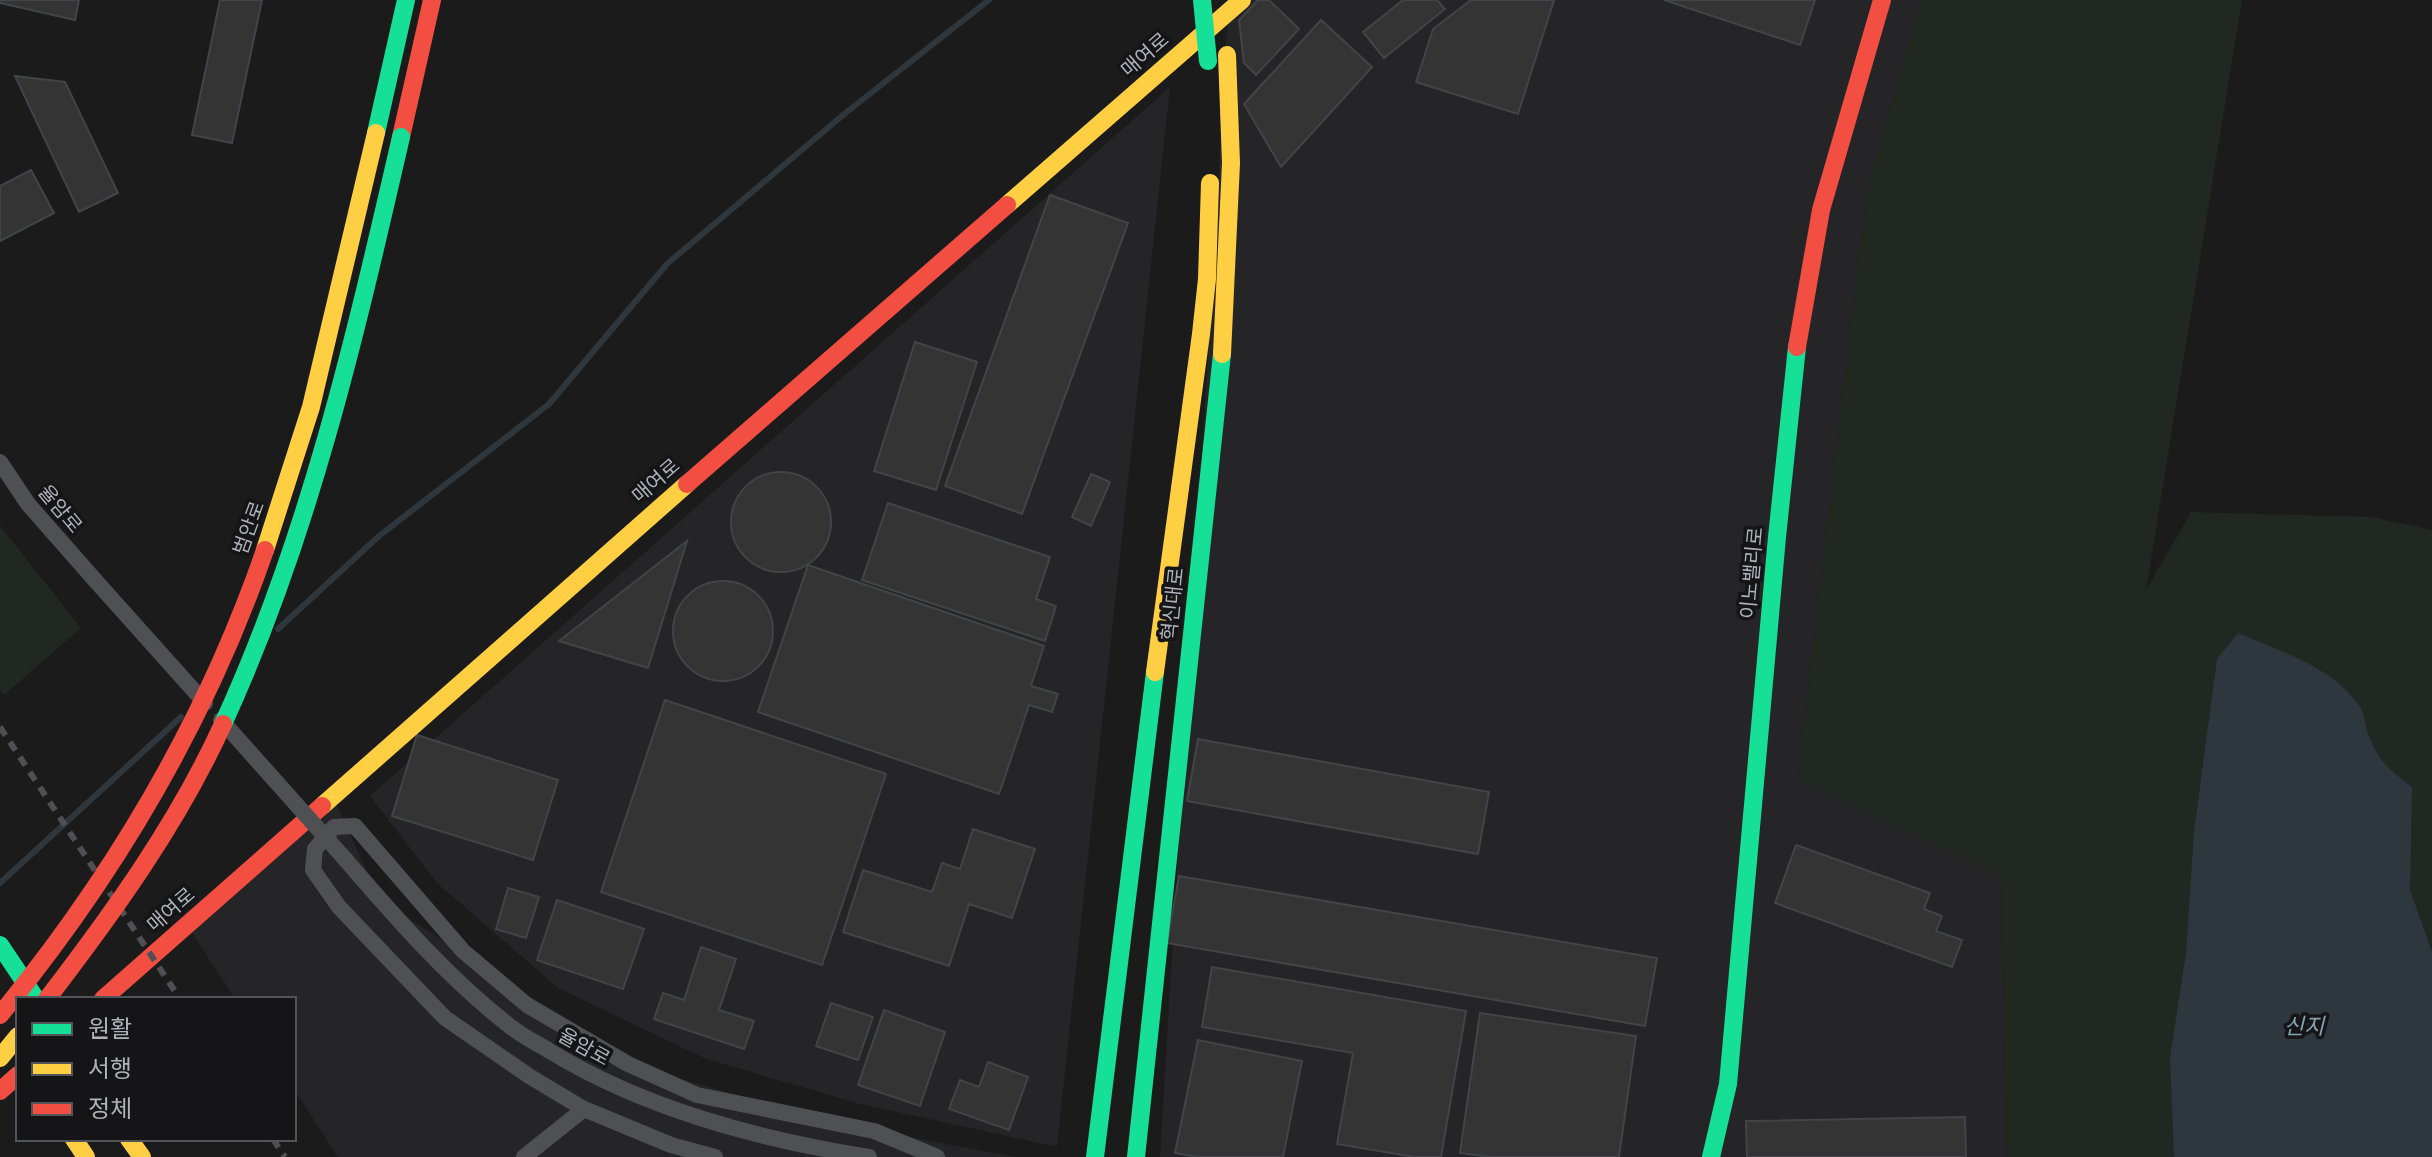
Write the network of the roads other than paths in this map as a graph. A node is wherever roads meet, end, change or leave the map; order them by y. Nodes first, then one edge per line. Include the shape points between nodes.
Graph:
1 (406, 0) edge
2 (434, 0) edge
3 (1202, 0) edge
4 (1221, 0) edge
5 (1242, 0) edge
6 (1882, 0) edge
7 (1208, 68) dead end
8 (1210, 167) dead end
9 (0, 462) edge
10 (0, 945) edge
11 (35, 997) edge
12 (49, 997) edge
13 (105, 997) edge
14 (0, 1015) edge
15 (0, 1027) edge
16 (16, 1038) edge
17 (16, 1051) edge
18 (0, 1058) edge
19 (16, 1077) edge
20 (0, 1091) edge
21 (584, 1109) junction
22 (524, 1157) edge
23 (715, 1157) edge
24 (869, 1157) edge
25 (937, 1157) edge
26 (1095, 1157) edge
27 (1136, 1157) edge
28 (1711, 1157) edge

1 - 14 main road, 범안로, bridge via 305,429 241,613 196,713 130,833
2 - 12 main road, bridge via 360,311 276,601 215,741 163,832
3 - 7 main road, bridge
4 - 27 main road, 혁신대로 via 1231,176 1222,357
5 - 13 main road, 매여로
6 - 28 main road, 이노밸리로 via 1821,210 1798,341 1728,1084
8 - 26 main road via 1201,334
9 - 24 street, 율암로, bridge via 28,504 426,951 513,1029 584,1073 657,1103 748,1133
10 - 11 main road
15 - 17 main road
16 - 18 main road, bridge
19 - 20 main road
21 - 22 street
21 - 23 street
21 - 25 street via 445,1018 339,907 313,870 315,849 334,827 355,826 463,951 527,1005 628,1064 697,1095 874,1131

